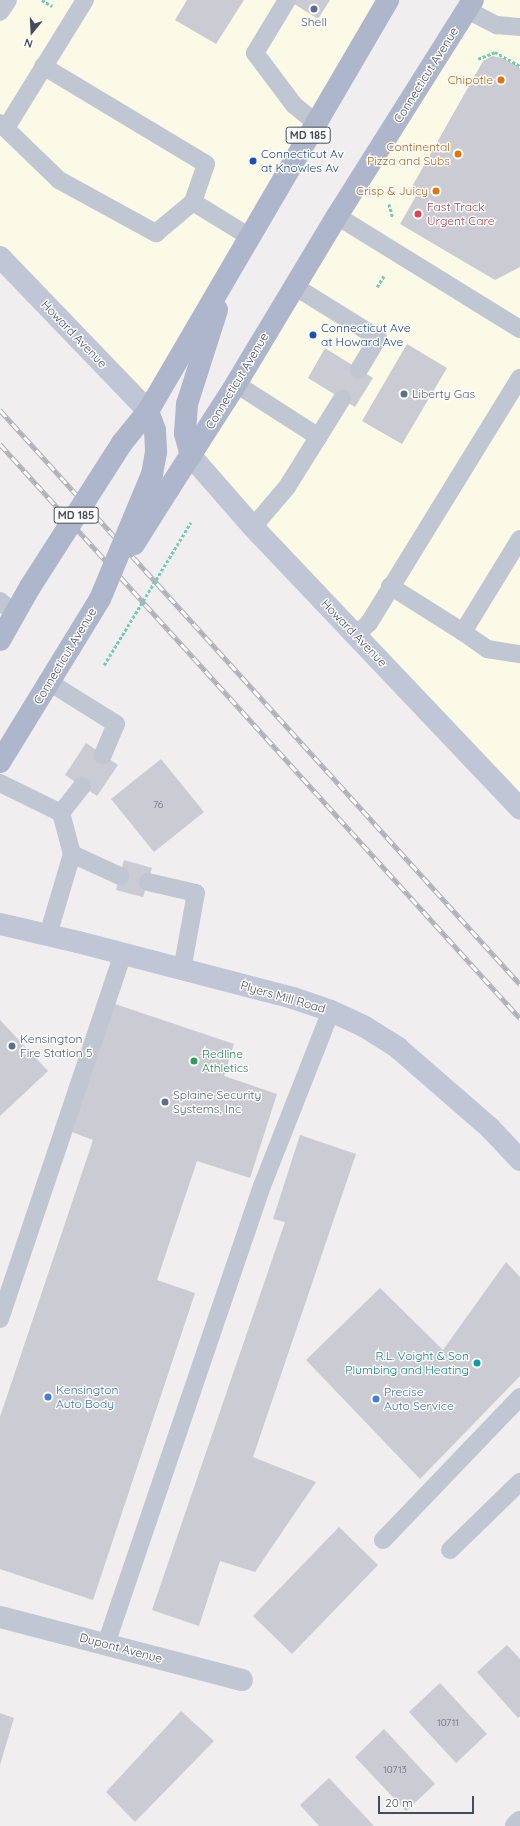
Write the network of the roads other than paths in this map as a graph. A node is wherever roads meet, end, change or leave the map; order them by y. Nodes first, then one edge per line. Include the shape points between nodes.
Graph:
1 (8, 0) edge
2 (85, 0) edge
3 (287, 0) edge
4 (388, 0) edge
5 (470, 5) edge
6 (0, 12) edge
7 (520, 27) edge
8 (43, 66) junction
9 (316, 122) junction
10 (3, 125) edge
11 (193, 202) junction
12 (337, 216) junction
13 (250, 237) junction
14 (0, 257) edge
15 (230, 271) junction
16 (294, 286) junction
17 (520, 329) edge
18 (359, 370) dead end
19 (520, 378) edge
20 (236, 384) junction
21 (342, 399) dead end
22 (148, 411) junction
23 (319, 437) junction
24 (191, 456) junction
25 (253, 527) junction
26 (520, 539) edge
27 (390, 586) junction
28 (100, 599) junction
29 (7, 608) edge
30 (463, 632) junction
31 (356, 635) junction
32 (0, 640) edge
33 (520, 654) edge
34 (49, 682) junction
35 (103, 755) dead end
36 (0, 762) edge
37 (0, 783) edge
38 (82, 786) dead end
39 (519, 803) edge
40 (61, 813) junction
41 (72, 854) junction
42 (120, 876) dead end
43 (148, 882) dead end
44 (0, 924) edge
45 (48, 935) junction
46 (123, 954) junction
47 (182, 970) junction
48 (331, 1011) junction
49 (520, 1160) edge
50 (0, 1319) edge
51 (520, 1397) edge
52 (520, 1482) edge
53 (383, 1540) dead end
54 (450, 1550) dead end
55 (0, 1617) edge
56 (106, 1644) junction
57 (242, 1680) dead end
58 (520, 1822) edge
59 (516, 1826) edge

1 - 6 lane
2 - 8 lane
3 - 9 lane via 255,53 294,105
4 - 9 main road, MD 185
5 - 7 lane via 497,25
5 - 12 main road, Connecticut Avenue
8 - 10 lane
8 - 11 lane via 206,164
9 - 13 main road, MD 185
10 - 11 lane via 59,180 156,233
11 - 13 lane
12 - 16 main road, Connecticut Avenue
12 - 17 lane
13 - 15 main road, MD 185
14 - 22 street, Howard Avenue
15 - 22 main road, MD 185
15 - 24 main road via 186,404 184,433
16 - 18 lane via 378,338
16 - 20 main road, Connecticut Avenue
19 - 27 lane
20 - 23 lane
20 - 24 main road, Connecticut Avenue
21 - 23 lane
22 - 28 main road, bridge via 154,430 156,452 152,474
22 - 29 main road, MD 185, bridge via 122,443 30,587
23 - 25 lane via 287,486
24 - 25 street, Howard Avenue
24 - 28 main road, Connecticut Avenue, bridge
25 - 31 street, Howard Avenue
26 - 30 lane
27 - 30 lane
27 - 31 lane via 369,623
28 - 34 main road, Connecticut Avenue
29 - 32 main road, MD 185
30 - 33 lane via 487,649
31 - 39 street, Howard Avenue
34 - 35 lane via 116,724
34 - 36 main road, Connecticut Avenue
37 - 40 lane
38 - 40 lane
40 - 41 lane
41 - 42 lane
41 - 45 lane
43 - 47 lane via 196,893
44 - 45 street, Plyers Mill Road
45 - 46 street, Plyers Mill Road
46 - 47 street, Plyers Mill Road
46 - 50 lane
47 - 48 street, Plyers Mill Road via 292,998
48 - 49 street, Plyers Mill Road via 365,1027 398,1048 490,1128
48 - 56 lane via 262,1186
51 - 53 lane
52 - 54 lane
55 - 56 street, Dupont Avenue
56 - 57 street, Dupont Avenue
58 - 59 street

